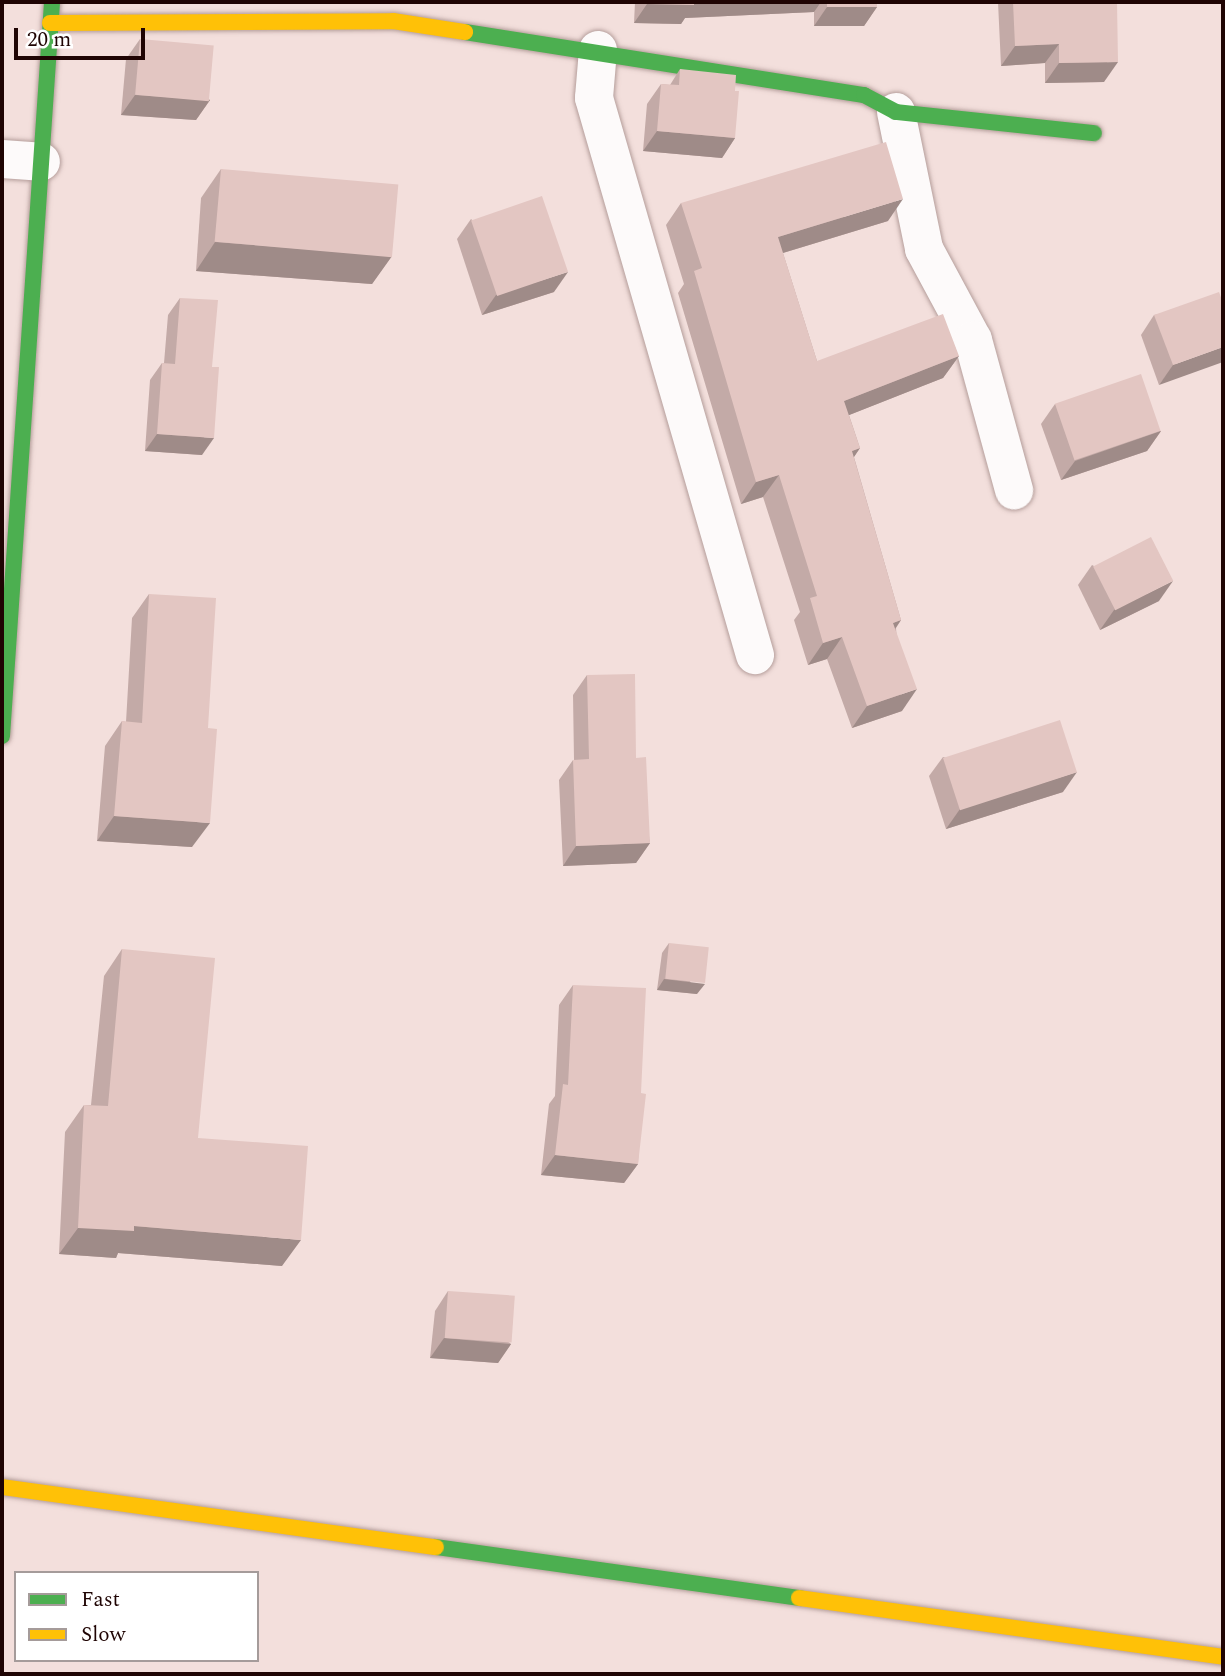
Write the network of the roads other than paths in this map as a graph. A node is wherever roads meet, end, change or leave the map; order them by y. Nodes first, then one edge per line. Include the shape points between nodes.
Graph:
1 (52, 2) edge
2 (50, 23) junction
3 (598, 50) junction
4 (896, 112) junction
5 (1094, 133) dead end
6 (2, 159) edge
7 (41, 162) junction
8 (1014, 490) dead end
9 (755, 655) dead end
10 (2, 736) edge
11 (2, 1487) edge
12 (1223, 1657) edge

1 - 2 main road
2 - 3 main road via 393,21
2 - 7 main road
3 - 4 main road via 864,95
3 - 9 street via 594,98
4 - 5 main road
4 - 8 street via 924,249 973,340
6 - 7 street
7 - 10 main road
11 - 12 main road

